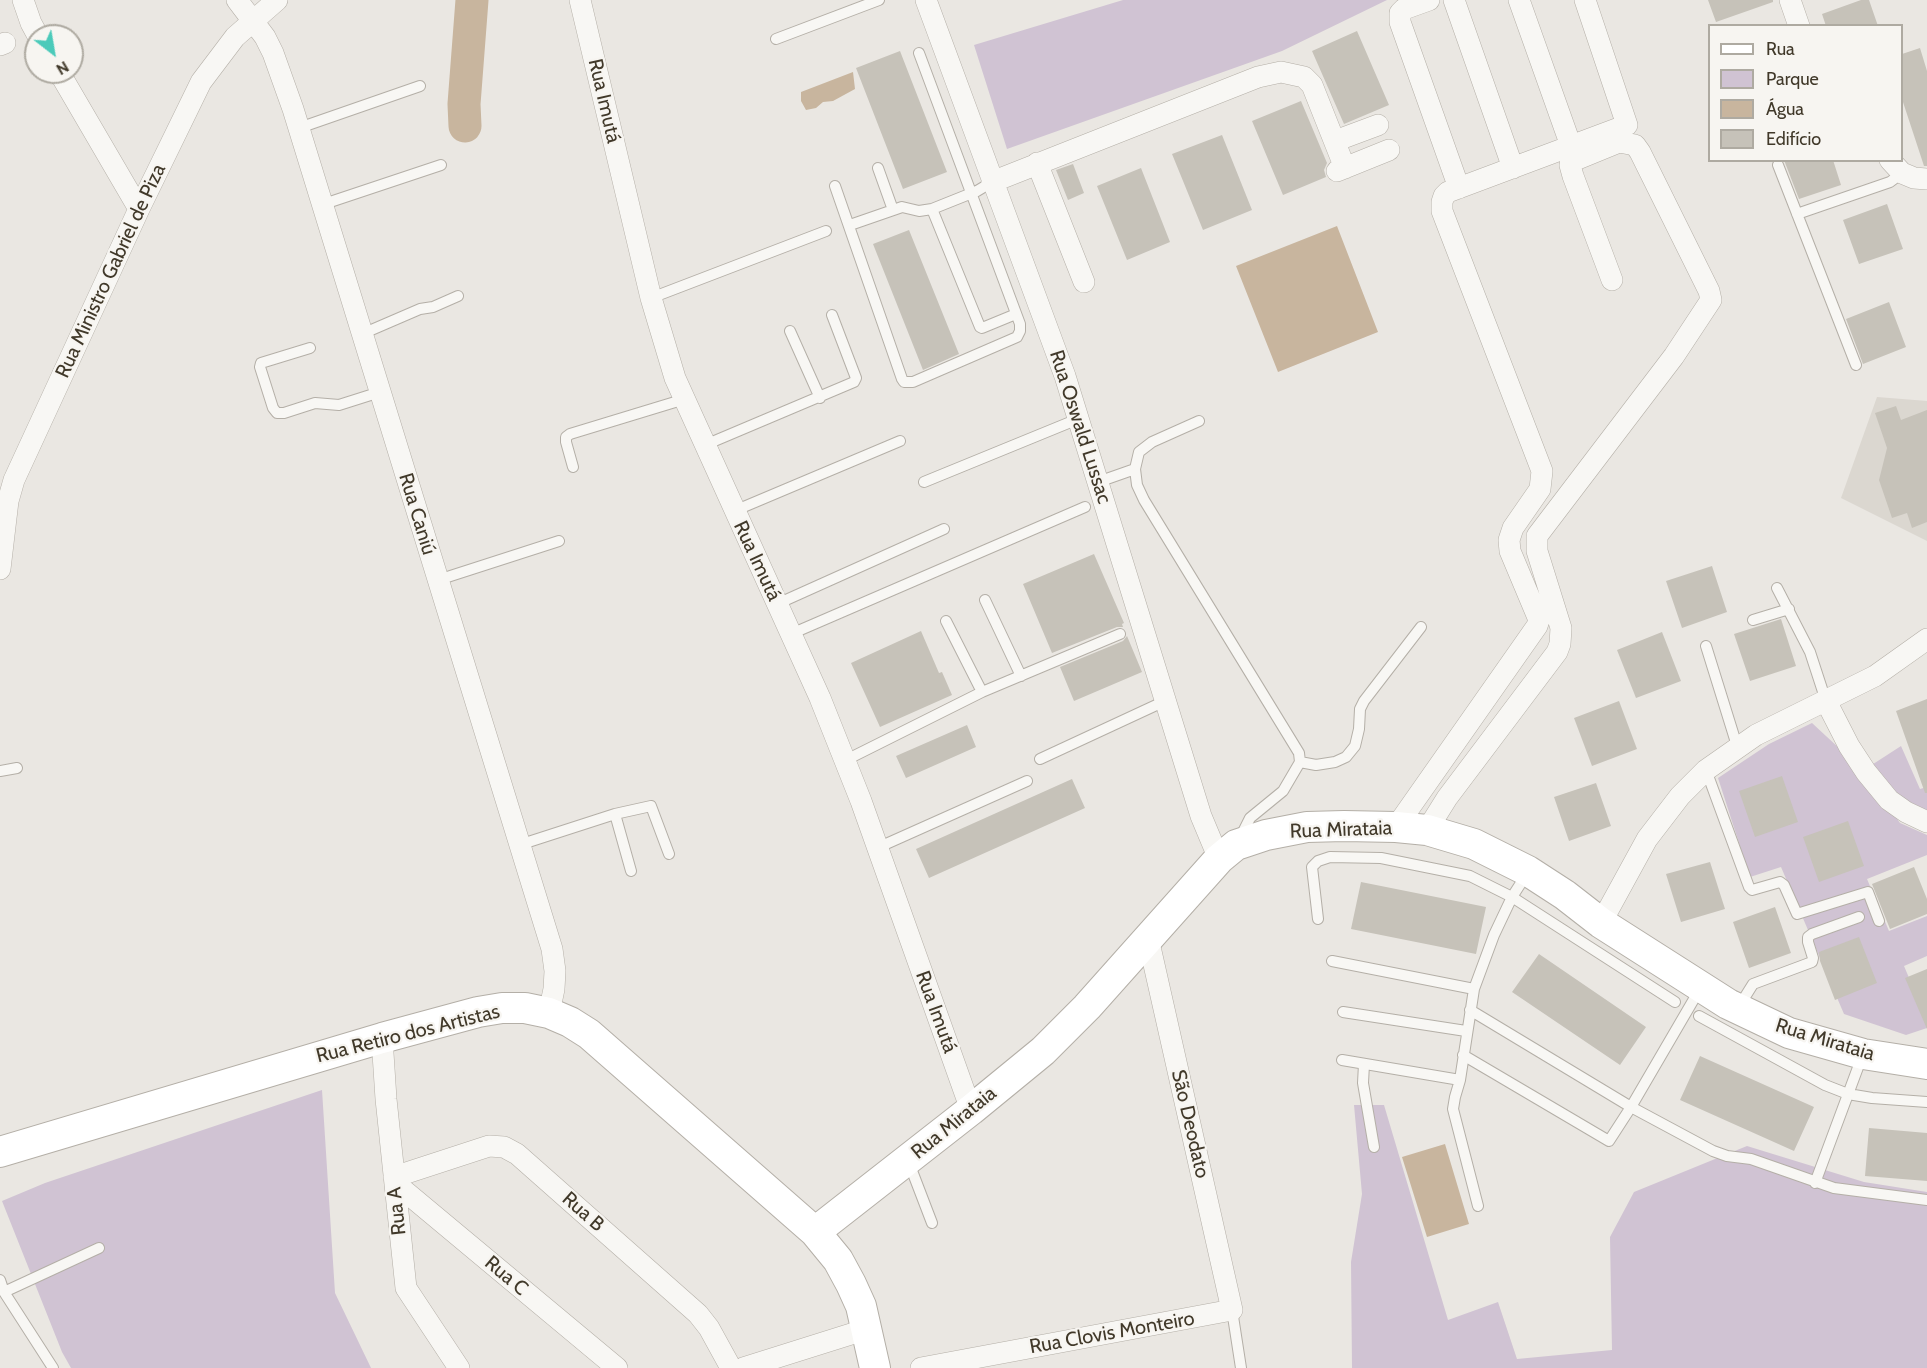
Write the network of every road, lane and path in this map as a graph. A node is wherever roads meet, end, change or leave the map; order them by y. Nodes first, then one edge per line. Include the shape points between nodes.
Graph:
1 (23, 0) edge
2 (237, 0) edge
3 (277, 0) edge
4 (580, 0) edge
5 (879, 0) edge
6 (926, 0) edge
7 (1429, 0) edge
8 (1454, 0) edge
9 (1519, 0) edge
10 (1585, 0) edge
11 (1790, 0) edge
12 (254, 21) junction
13 (31, 24) edge
14 (1798, 24) edge
15 (776, 39) dead end
16 (919, 52) dead end
17 (66, 84) edge
18 (420, 86) dead end
19 (1378, 125) dead end
20 (299, 128) junction
21 (1335, 141) junction
22 (1571, 146) junction
23 (1389, 150) dead end
24 (1037, 164) junction
25 (441, 165) dead end
26 (1778, 165) dead end
27 (1896, 167) edge
28 (878, 168) dead end
29 (1513, 168) junction
30 (1927, 179) edge
31 (992, 182) junction
32 (835, 186) dead end
33 (1459, 188) junction
34 (972, 192) junction
35 (321, 205) junction
36 (139, 209) junction
37 (932, 209) junction
38 (893, 210) junction
39 (1797, 214) junction
40 (993, 219) junction
41 (850, 225) junction
42 (826, 231) dead end
43 (1612, 280) dead end
44 (1084, 282) dead end
45 (458, 296) dead end
46 (651, 298) junction
47 (1016, 314) junction
48 (832, 315) dead end
49 (790, 331) dead end
50 (362, 334) junction
51 (310, 348) dead end
52 (1856, 365) dead end
53 (380, 392) junction
54 (820, 398) junction
55 (685, 399) junction
56 (1078, 419) junction
57 (1199, 421) dead end
58 (900, 441) dead end
59 (705, 445) junction
60 (573, 467) dead end
61 (1135, 470) junction
62 (924, 482) dead end
63 (1098, 482) junction
64 (6, 488) edge
65 (1085, 507) dead end
66 (734, 510) junction
67 (944, 529) dead end
68 (559, 541) dead end
69 (0, 569) edge
70 (438, 580) junction
71 (1777, 588) dead end
72 (985, 600) dead end
73 (777, 604) junction
74 (1789, 609) junction
75 (1753, 620) dead end
76 (946, 621) dead end
77 (1421, 627) dead end
78 (1120, 633) dead end
79 (791, 634) junction
80 (1927, 639) edge
81 (1706, 646) dead end
82 (1021, 676) junction
83 (982, 692) junction
84 (1165, 701) junction
85 (1826, 701) junction
86 (1738, 748) junction
87 (1040, 759) dead end
88 (844, 761) junction
89 (1300, 762) junction
90 (17, 768) dead end
91 (1706, 770) junction
92 (0, 771) edge
93 (1027, 781) dead end
94 (615, 814) junction
95 (1927, 822) edge
96 (1396, 827) junction
97 (1427, 830) junction
98 (519, 845) junction
99 (877, 848) junction
100 (1227, 852) junction
101 (669, 854) dead end
102 (631, 871) dead end
103 (1528, 871) junction
104 (1512, 897) junction
105 (1859, 917) dead end
106 (1318, 919) dead end
107 (1879, 921) dead end
108 (1601, 922) junction
109 (1148, 938) junction
110 (1332, 961) dead end
111 (1701, 987) junction
112 (1474, 990) junction
113 (1675, 1002) dead end
114 (1738, 1008) junction
115 (1470, 1011) junction
116 (1343, 1012) dead end
117 (549, 1013) junction
118 (1699, 1016) dead end
119 (1466, 1032) junction
120 (382, 1038) junction
121 (1863, 1054) junction
122 (1463, 1055) junction
123 (1342, 1060) dead end
124 (1364, 1064) junction
125 (1927, 1064) edge
126 (1460, 1080) junction
127 (1848, 1094) junction
128 (1927, 1102) edge
129 (1632, 1107) junction
130 (971, 1110) junction
131 (1374, 1147) dead end
132 (0, 1152) edge
133 (908, 1160) junction
134 (394, 1180) junction
135 (1815, 1183) junction
136 (1927, 1200) edge
137 (1478, 1206) dead end
138 (932, 1223) dead end
139 (815, 1232) junction
140 (99, 1248) dead end
141 (0, 1280) edge
142 (4, 1292) junction
143 (1232, 1310) junction
144 (867, 1329) junction
145 (53, 1368) edge
146 (459, 1368) edge
147 (616, 1368) edge
148 (731, 1368) edge
149 (743, 1368) edge
150 (875, 1368) edge
151 (921, 1368) edge
152 (1242, 1368) edge

1 - 13 street
2 - 12 street, Rua Caniú
3 - 12 street, Rua Ministro Gabriel de Piza
4 - 46 street, Rua Imutá
5 - 15 lane
6 - 31 street, Rua Oswald Lussac
7 - 33 street via 1404,9 1400,22
8 - 29 street
9 - 22 street
10 - 22 street via 1628,123
11 - 14 street
12 - 20 street, Rua Caniú via 273,53
12 - 36 street, Rua Ministro Gabriel de Piza via 230,44 201,82
16 - 34 lane
17 - 36 street
18 - 20 lane
19 - 21 street
20 - 35 street, Rua Caniú
21 - 23 street via 1341,170
21 - 24 street via 1312,85 1304,77 1281,72 1248,81
22 - 29 street
24 - 31 street
24 - 44 street
25 - 35 lane
26 - 39 lane
27 - 30 street via 1914,178
27 - 39 lane via 1890,182
28 - 38 lane
29 - 33 street
31 - 34 lane
31 - 40 street, Rua Oswald Lussac
32 - 41 lane
33 - 96 street via 1444,196 1442,210 1542,471 1540,489 1509,540 1539,620
34 - 37 lane
34 - 40 lane
35 - 50 street, Rua Caniú
36 - 64 street, Rua Ministro Gabriel de Piza via 14,480
37 - 38 lane
37 - 47 lane via 980,327
38 - 41 lane
39 - 52 lane
40 - 47 lane
40 - 56 street, Rua Oswald Lussac via 1065,376
41 - 47 lane via 904,382 913,382 1010,342 1020,331
42 - 46 lane
43 - 97 street via 1570,165 1619,142 1635,145 1640,152 1711,300 1674,356 1537,536 1537,551 1561,628 1560,644
45 - 50 lane
46 - 55 street, Rua Imutá
48 - 54 lane via 856,378
49 - 54 lane
50 - 53 street, Rua Caniú
51 - 53 lane via 261,363 277,412 315,403 339,405
53 - 70 street, Rua Caniú
54 - 59 lane
55 - 59 street, Rua Imutá
55 - 60 lane via 570,434 566,442
56 - 62 lane
56 - 63 street, Rua Oswald Lussac
57 - 61 lane via 1152,442 1140,452
58 - 66 lane
59 - 66 street, Rua Imutá
61 - 63 lane
61 - 89 lane via 1143,500 1296,746
63 - 84 street, Rua Oswald Lussac
64 - 69 street, Rua Ministro Gabriel de Piza
65 - 79 lane
66 - 73 street, Rua Imutá
67 - 73 lane
68 - 70 lane
70 - 98 street, Rua Caniú
71 - 74 lane
72 - 82 lane
73 - 79 street, Rua Imutá
74 - 75 lane
74 - 85 lane via 1810,652
76 - 83 lane
77 - 89 lane via 1364,701 1355,746 1346,757 1316,765
78 - 82 lane
79 - 88 street, Rua Imutá
80 - 85 street via 1875,676
81 - 86 lane
82 - 83 lane
83 - 88 lane
84 - 87 lane
84 - 100 street, Rua Oswald Lussac via 1201,816
85 - 86 street
85 - 95 street via 1849,746 1888,800
86 - 91 street
88 - 99 street, Rua Imutá
89 - 100 lane via 1283,791 1250,818
90 - 92 lane
91 - 107 lane via 1752,890 1780,882 1797,914 1868,892
91 - 108 street via 1647,839
93 - 99 lane
94 - 98 lane
94 - 101 lane via 651,806
94 - 102 lane
96 - 97 street, Rua Mirataia
96 - 100 street, Rua Mirataia via 1307,827 1266,836
97 - 103 street, Rua Mirataia via 1474,844
98 - 117 street, Rua Caniú via 552,949 555,980
99 - 130 street, Rua Imutá
100 - 109 street, Rua Mirataia
103 - 104 lane
103 - 108 street, Rua Mirataia
104 - 106 lane via 1470,876 1381,858 1330,857 1312,867
104 - 112 lane
104 - 113 lane
105 - 114 lane via 1808,937 1812,962 1753,984
108 - 111 street, Rua Mirataia
109 - 130 street, Rua Mirataia via 1042,1051
109 - 143 street, São Deodato
110 - 112 lane
111 - 114 street, Rua Mirataia
111 - 129 lane
112 - 115 lane
114 - 121 street, Rua Mirataia via 1790,1033
115 - 119 lane
115 - 129 lane
116 - 119 lane
117 - 120 street, Rua Retiro dos Artistas via 502,1008
117 - 139 street, Rua Retiro dos Artistas via 589,1034
118 - 127 lane
119 - 122 lane
120 - 132 street, Rua Retiro dos Artistas
120 - 134 street, Rua A
121 - 125 street, Rua Mirataia
121 - 127 lane
122 - 126 lane
122 - 129 lane via 1609,1141
123 - 124 lane
124 - 126 lane
124 - 131 lane via 1362,1083
126 - 137 lane via 1453,1109
127 - 128 lane
127 - 135 lane
129 - 135 lane via 1713,1151 1751,1159
130 - 133 street, Rua Mirataia
133 - 138 lane
133 - 139 street, Rua Mirataia
134 - 146 street, Rua A via 406,1288
134 - 147 street, Rua C
134 - 148 street, Rua B via 489,1146 504,1147 517,1154 698,1314
135 - 136 lane
139 - 144 street, Rua Retiro dos Artistas via 851,1284
140 - 142 lane
141 - 142 lane
142 - 145 lane
143 - 151 street, Rua Clovis Monteiro
143 - 152 lane
144 - 149 street
144 - 150 street, Rua Retiro dos Artistas

